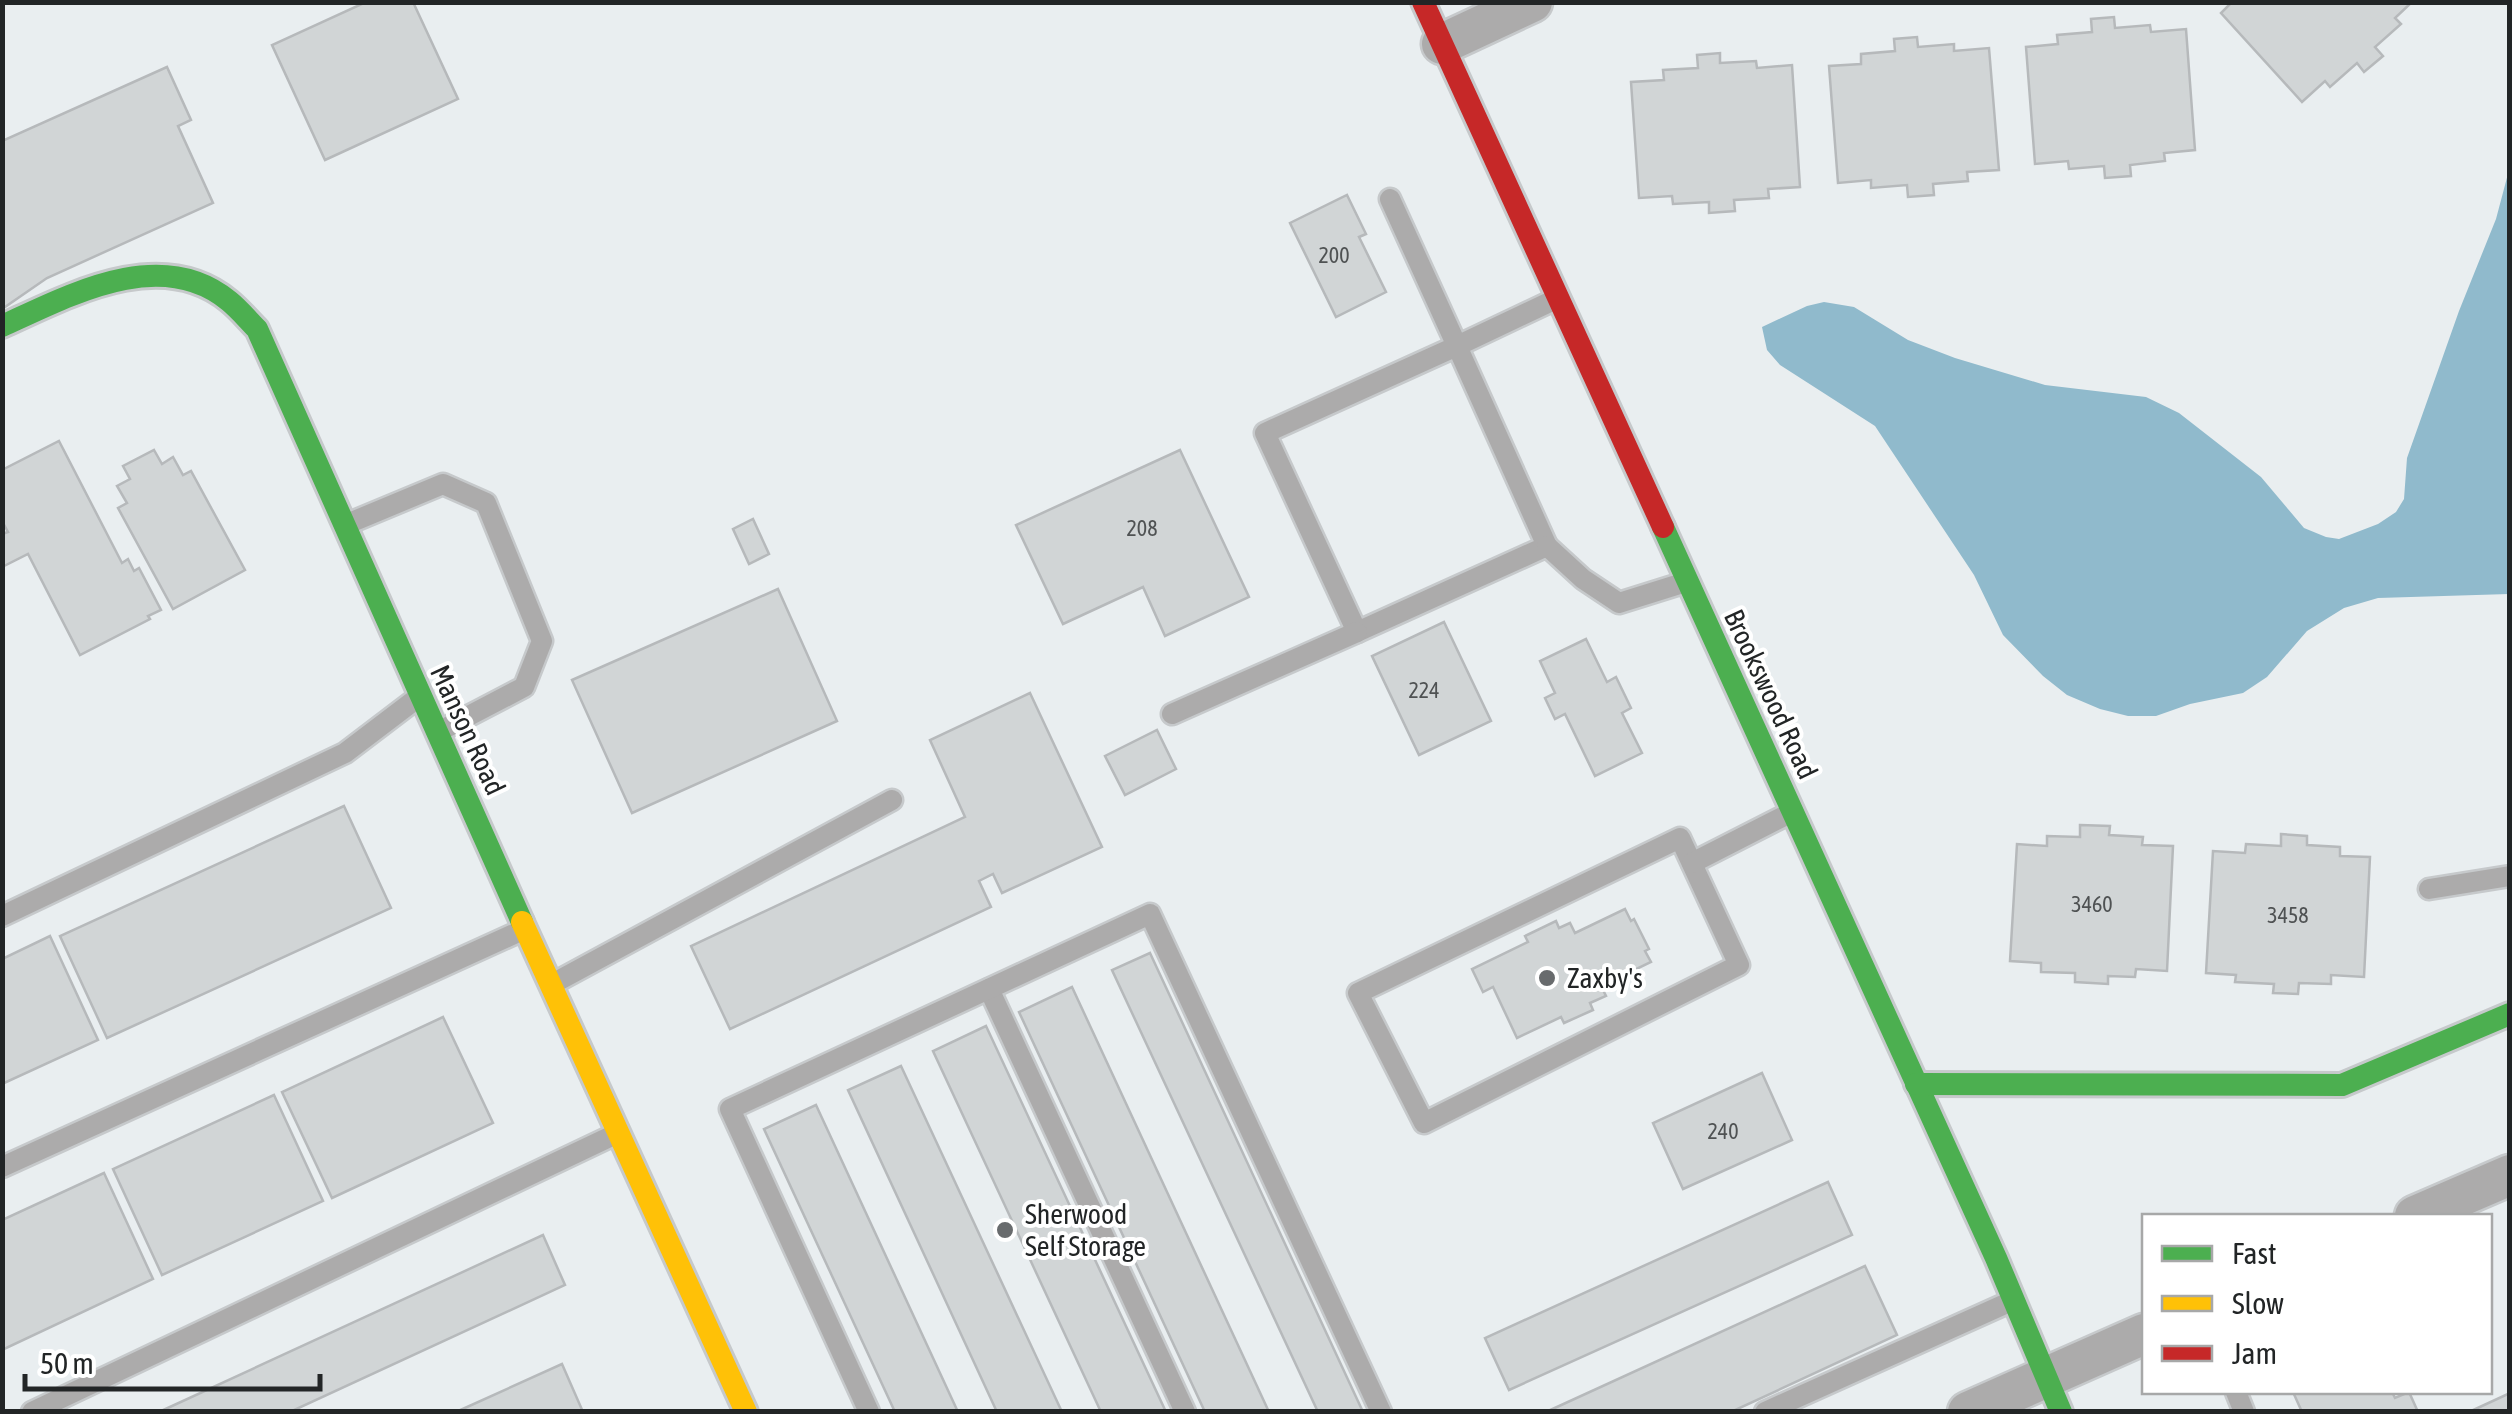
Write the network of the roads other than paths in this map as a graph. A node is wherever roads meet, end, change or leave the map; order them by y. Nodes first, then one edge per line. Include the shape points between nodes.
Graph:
1 (1423, 2) edge
2 (1532, 2) edge
3 (1426, 39) junction
4 (1390, 198) dead end
5 (1556, 299) junction
6 (2, 326) edge
7 (1457, 346) junction
8 (344, 526) junction
9 (1547, 546) junction
10 (1686, 582) junction
11 (1358, 632) junction
12 (419, 696) junction
13 (1172, 714) dead end
14 (436, 733) junction
15 (892, 800) dead end
16 (1792, 812) junction
17 (1692, 862) junction
18 (2510, 876) edge
19 (2429, 889) dead end
20 (2, 916) edge
21 (526, 928) junction
22 (552, 984) junction
23 (988, 989) junction
24 (2510, 1014) edge
25 (1916, 1084) junction
26 (620, 1132) junction
27 (2, 1167) edge
28 (2510, 1176) edge
29 (2420, 1214) edge
30 (2014, 1300) junction
31 (2142, 1335) edge
32 (2054, 1394) edge
33 (32, 1412) edge
34 (746, 1412) edge
35 (870, 1412) edge
36 (1184, 1412) edge
37 (1381, 1412) edge
38 (1765, 1412) edge
39 (1968, 1412) edge

1 - 3 street
2 - 3 street
3 - 5 street, Brookswood Road via 1479,128
4 - 7 lane
5 - 7 lane
5 - 10 street, Brookswood Road
6 - 8 street, Manson Road via 68,296 146,274 208,284 257,329
7 - 9 lane
7 - 11 lane via 1265,433
8 - 12 street, Manson Road
8 - 14 lane via 443,484 486,503 542,642 524,687
9 - 10 lane via 1618,603
9 - 11 lane
10 - 16 street, Brookswood Road
11 - 13 lane
12 - 14 street, Manson Road
12 - 20 lane via 345,753
14 - 21 street, Manson Road
15 - 22 lane
16 - 17 lane
16 - 25 street, Brookswood Road
17 - 17 lane via 1680,838 1358,993 1424,1122 1740,965
18 - 19 lane
21 - 22 street, Manson Road
21 - 27 lane
22 - 26 street, Manson Road
23 - 35 lane via 730,1109
23 - 36 lane
23 - 37 lane via 1150,914
24 - 25 street via 2342,1085
25 - 30 street, Brookswood Road
26 - 33 lane
26 - 34 street, Manson Road
28 - 29 street
30 - 32 street, Brookswood Road
30 - 38 lane
31 - 32 street
32 - 39 street

